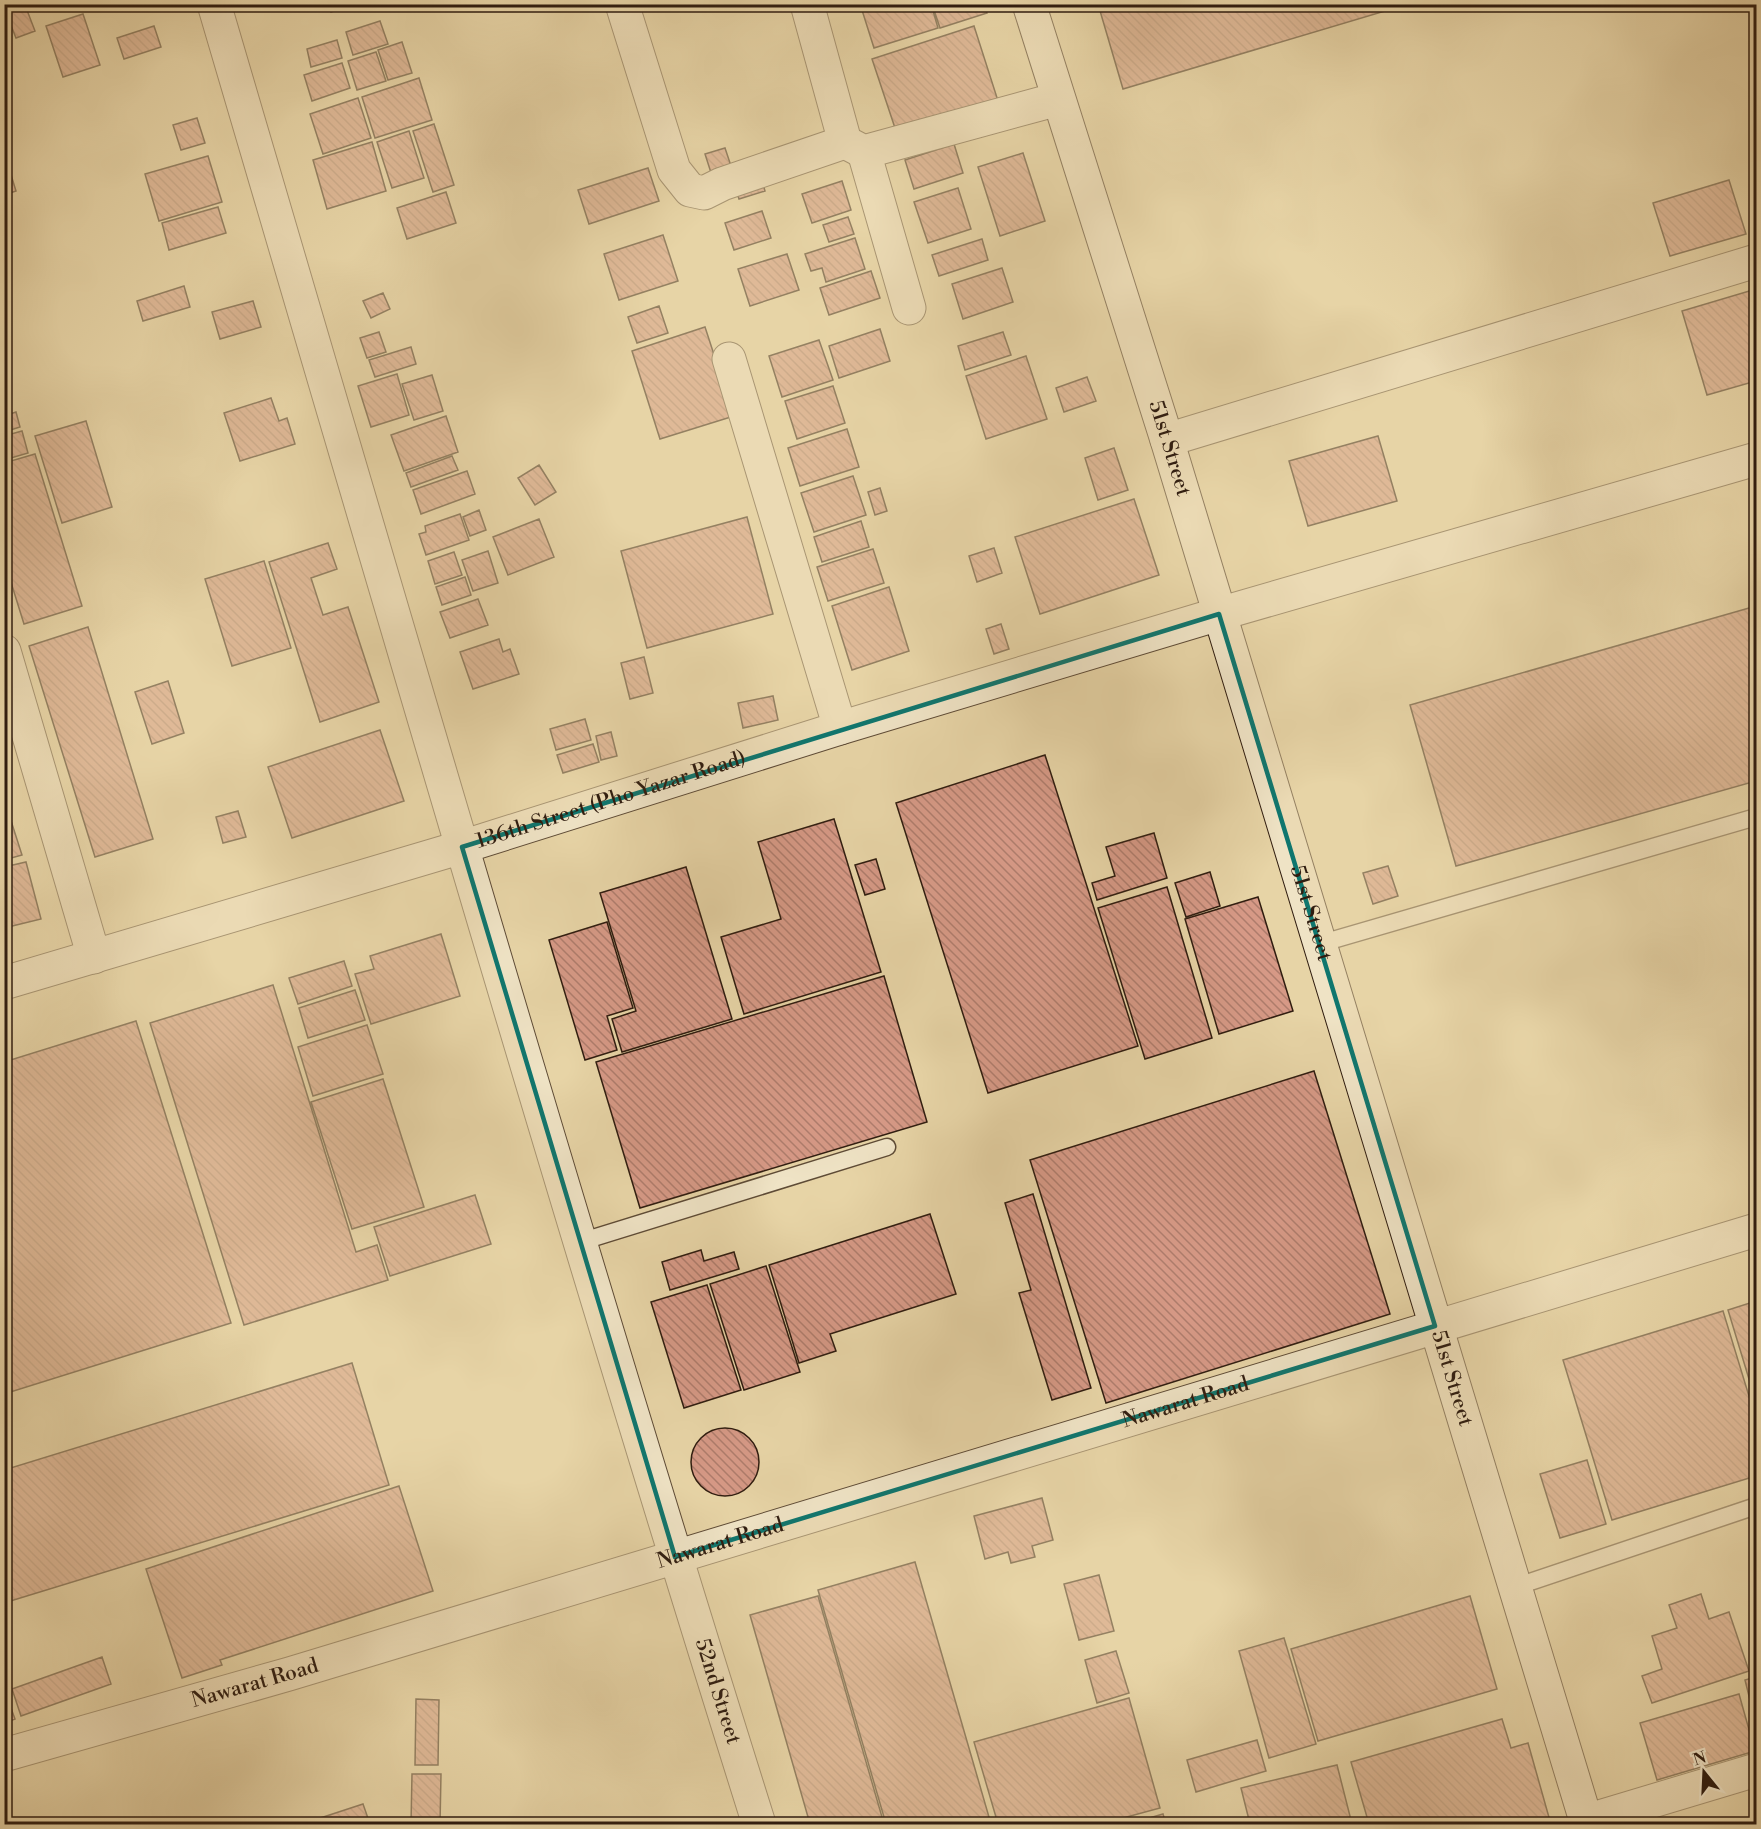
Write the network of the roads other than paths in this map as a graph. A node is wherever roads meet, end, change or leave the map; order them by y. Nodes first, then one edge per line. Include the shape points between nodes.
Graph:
1 (214, 4) edge
2 (622, 4) edge
3 (807, 4) edge
4 (1029, 4) edge
5 (1058, 99) junction
6 (854, 147) junction
7 (1756, 261) edge
8 (909, 308) dead end
9 (729, 359) dead end
10 (1167, 440) junction
11 (1756, 459) edge
12 (1219, 614) junction
13 (4, 651) edge
14 (840, 728) junction
15 (1756, 817) edge
16 (462, 847) junction
17 (1319, 944) junction
18 (94, 957) junction
19 (4, 983) edge
20 (887, 1147) dead end
21 (1756, 1230) edge
22 (580, 1242) junction
23 (1435, 1326) junction
24 (1756, 1506) edge
25 (675, 1557) junction
26 (1515, 1587) junction
27 (4, 1755) edge
28 (1756, 1770) edge
29 (1586, 1823) edge
30 (759, 1824) edge

1 - 16 street, 52nd Street
2 - 6 street via 674,170 690,190 704,193 722,184
3 - 6 street
4 - 5 street, 51st Street
5 - 6 street
5 - 10 street, 51st Street
6 - 8 street
7 - 10 street
9 - 14 street
10 - 12 street, 51st Street
11 - 12 street, 136th Street (Pho Yazar Road)
12 - 14 street, 136th Street (Pho Yazar Road)
12 - 17 street, 51st Street
13 - 18 street
14 - 16 street, 136th Street (Pho Yazar Road)
15 - 17 lane
16 - 18 street, 136th Street (Pho Yazar Road)
16 - 22 street, 52nd Street
17 - 23 street, 51st Street
18 - 19 street, 136th Street (Pho Yazar Road)
20 - 22 lane
21 - 23 street, Nawarat Road
22 - 25 street, 52nd Street
23 - 25 street, Nawarat Road
23 - 26 street, 51st Street
24 - 26 lane
25 - 27 street, Nawarat Road
25 - 30 street, 52nd Street
26 - 29 street, 51st Street
28 - 29 street

